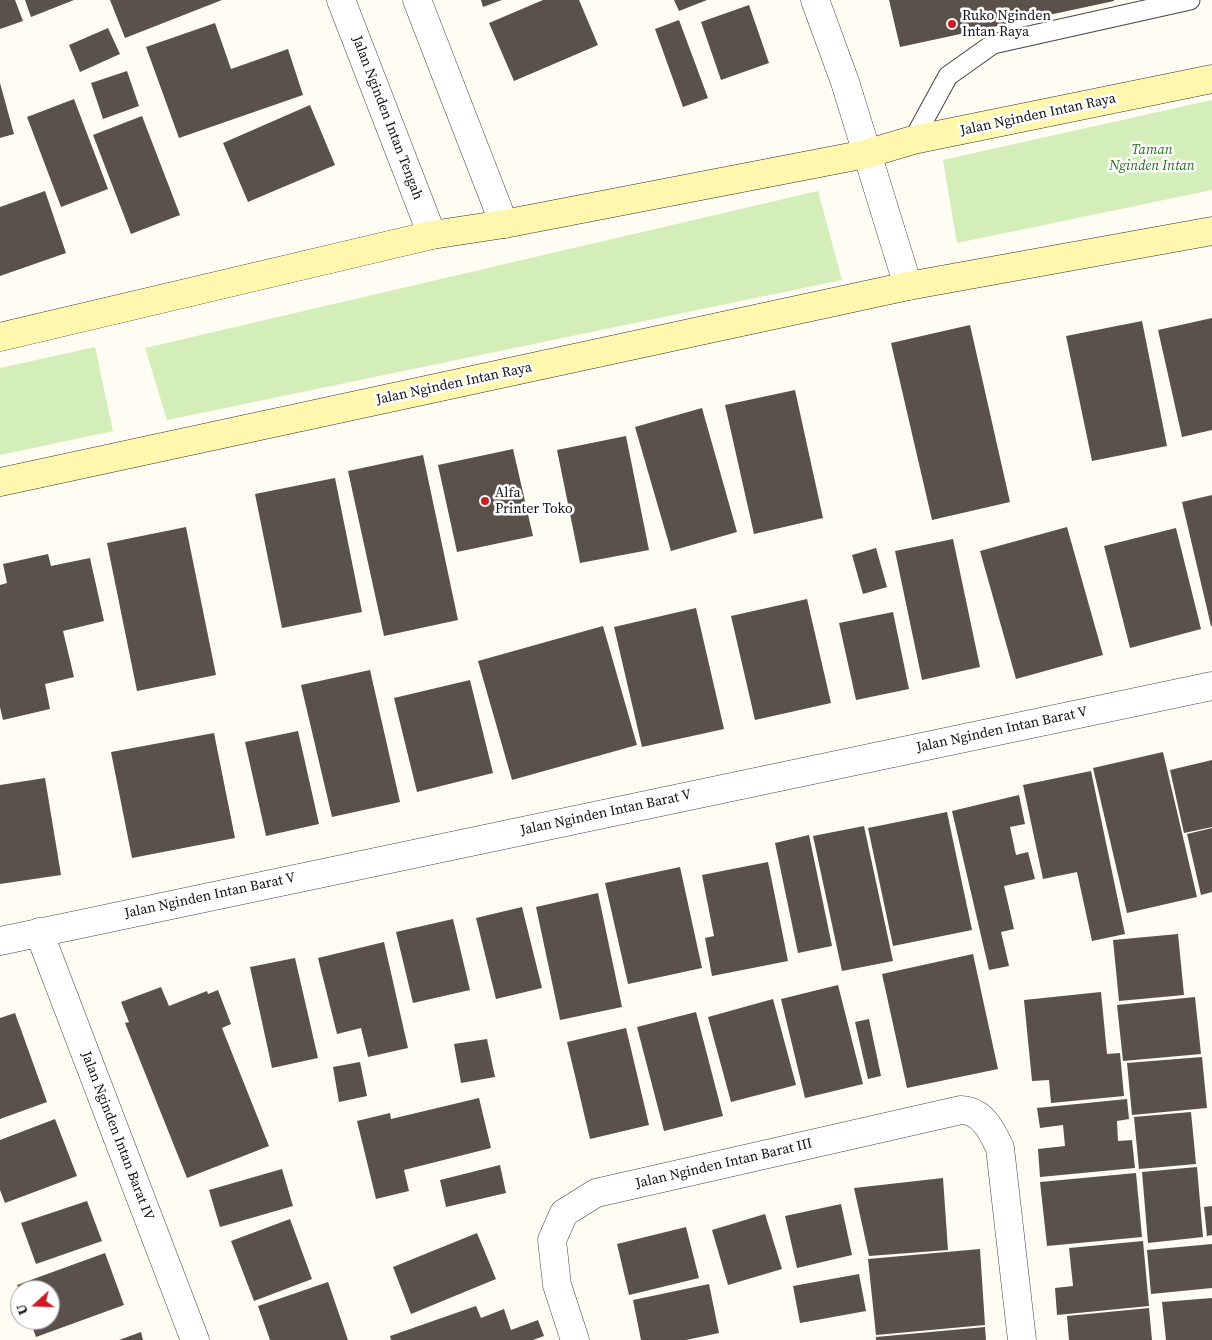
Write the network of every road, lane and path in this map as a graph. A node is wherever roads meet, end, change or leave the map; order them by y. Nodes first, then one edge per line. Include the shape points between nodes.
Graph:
1 (341, 0) edge
2 (417, 0) edge
3 (815, 0) edge
4 (1190, 0) edge
5 (1212, 79) edge
6 (913, 140) junction
7 (866, 154) junction
8 (504, 224) junction
9 (1212, 231) edge
10 (432, 235) junction
11 (908, 286) junction
12 (0, 336) edge
13 (0, 482) edge
14 (1212, 686) edge
15 (39, 932) junction
16 (0, 941) edge
17 (195, 1340) edge
18 (575, 1340) edge
19 (1022, 1340) edge

1 - 10 street, Jalan Nginden Intan Tengah
2 - 8 street
3 - 7 street via 845,82
4 - 6 lane via 992,44 948,76
5 - 6 street, Jalan Nginden Intan Raya
6 - 7 street, Jalan Nginden Intan Raya
7 - 8 street, Jalan Nginden Intan Raya
7 - 11 street
8 - 10 street, Jalan Nginden Intan Raya
9 - 11 street, Jalan Nginden Intan Raya
10 - 12 street, Jalan Nginden Intan Raya
11 - 13 street, Jalan Nginden Intan Raya
14 - 15 street, Jalan Nginden Intan Barat V
15 - 16 street, Jalan Nginden Intan Barat V
15 - 17 street, Jalan Nginden Intan Barat IV
18 - 19 street, Jalan Nginden Intan Barat III via 557,1285 552,1240 564,1213 596,1193 961,1110 979,1116 991,1129 1000,1148

